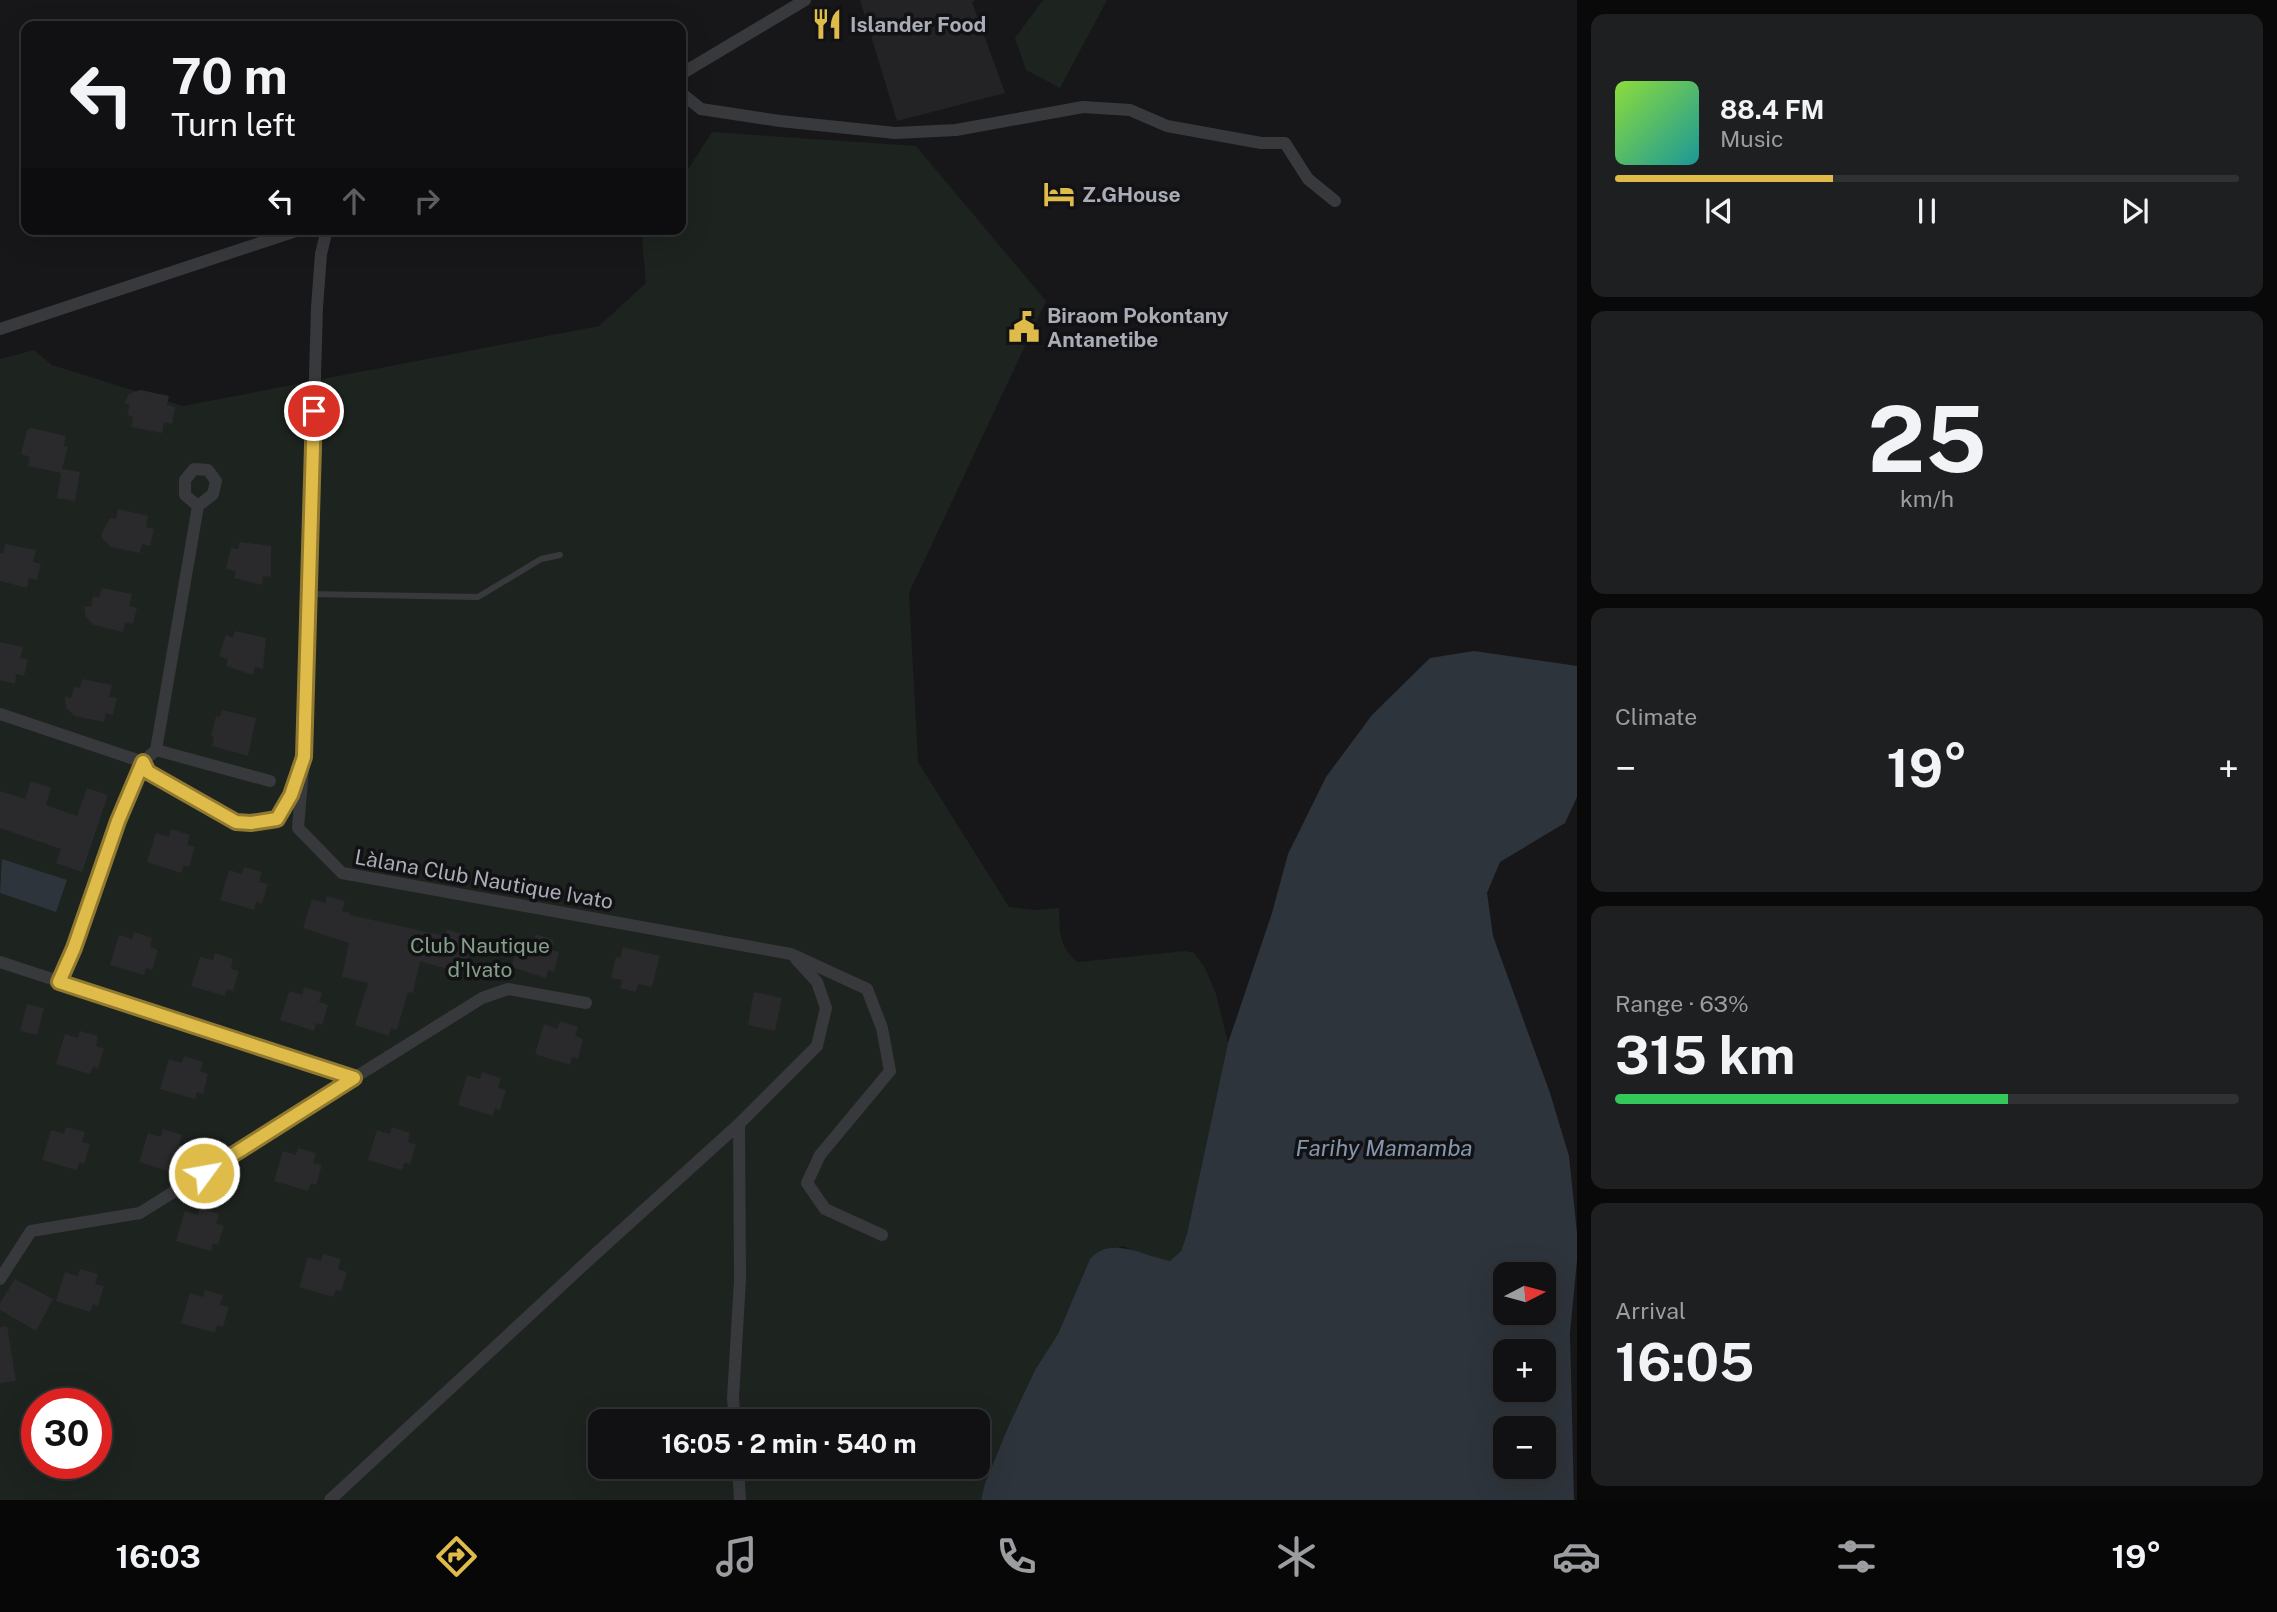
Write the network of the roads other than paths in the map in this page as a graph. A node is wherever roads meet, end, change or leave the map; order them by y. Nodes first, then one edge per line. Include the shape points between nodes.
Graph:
1 (805, 0) edge
2 (686, 71) edge
3 (686, 97) edge
4 (1335, 201) dead end
5 (284, 235) edge
6 (326, 235) edge
7 (0, 329) edge
8 (198, 506) dead end
9 (560, 555) dead end
10 (308, 594) junction
11 (0, 714) edge
12 (156, 750) junction
13 (143, 762) junction
14 (303, 764) junction
15 (270, 781) dead end
16 (791, 954) junction
17 (0, 962) edge
18 (59, 982) junction
19 (586, 1003) dead end
20 (354, 1078) junction
21 (739, 1124) junction
22 (882, 1235) dead end
23 (0, 1279) edge
24 (734, 1409) edge
25 (739, 1479) edge
26 (330, 1500) edge
27 (740, 1500) edge

1 - 2 street
3 - 4 street via 701,109 895,133 956,130 1083,107 1130,110 1167,126 1285,143 1308,179
5 - 7 street
6 - 10 street, Làlana Club Nautique Ivato via 317,307
8 - 12 street
9 - 10 lane via 541,559 478,597
10 - 14 street, Làlana Club Nautique Ivato
11 - 13 street
12 - 13 street
12 - 15 street
13 - 14 street via 148,772 184,794 236,822 251,823 277,819
13 - 18 street
14 - 16 street, Làlana Club Nautique Ivato via 298,828 342,873
16 - 21 street via 817,982 826,1008 817,1046
16 - 22 street, Làlana Club Nautique Ivato via 867,989 882,1028 890,1071 820,1155 807,1184 825,1209
17 - 18 street
18 - 20 street
19 - 20 street via 508,989 482,998
20 - 23 street via 140,1213 31,1231
21 - 24 street via 740,1280
21 - 26 street
25 - 27 street

